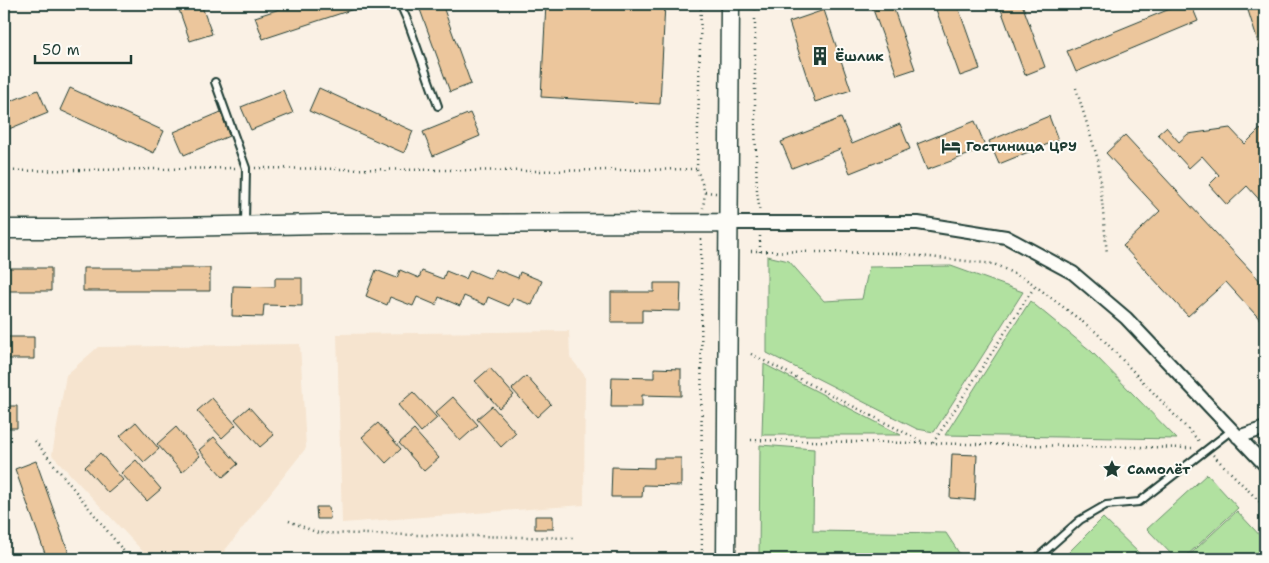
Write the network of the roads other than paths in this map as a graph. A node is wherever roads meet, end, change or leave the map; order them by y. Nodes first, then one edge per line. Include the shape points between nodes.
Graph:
1 (400, 4) edge
2 (730, 4) edge
3 (215, 82) dead end
4 (438, 106) dead end
5 (729, 223) junction
6 (245, 225) junction
7 (4, 229) edge
8 (1265, 428) edge
9 (1235, 433) junction
10 (1265, 465) edge
11 (726, 559) edge
12 (1036, 559) edge

1 - 4 lane
2 - 5 street
3 - 6 lane via 246,168
5 - 6 street
5 - 9 street via 918,223 1006,237 1073,273 1103,298
5 - 11 street
6 - 7 street
8 - 9 street
9 - 10 street
9 - 12 lane via 1206,449 1139,502 1106,505 1080,520

